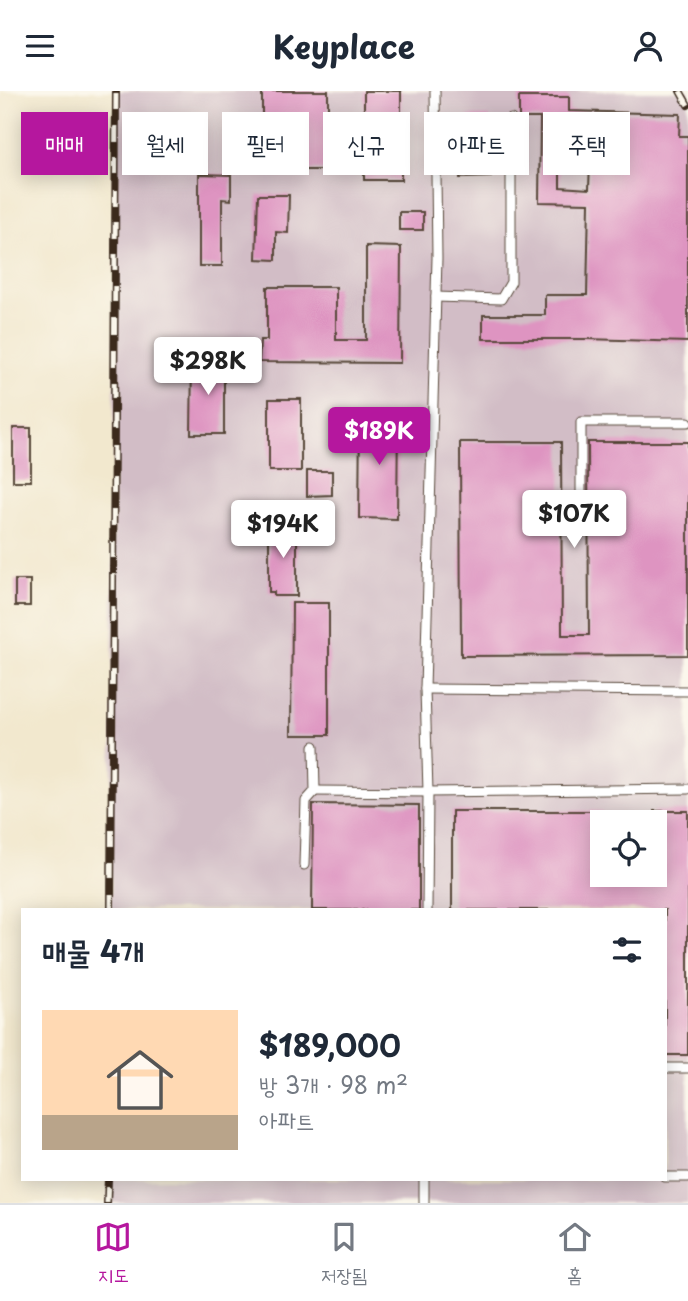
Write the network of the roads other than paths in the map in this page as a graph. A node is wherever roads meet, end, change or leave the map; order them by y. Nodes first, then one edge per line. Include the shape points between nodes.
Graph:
1 (435, 91) edge
2 (511, 175) edge
3 (436, 297) junction
4 (688, 422) edge
5 (581, 532) dead end
6 (425, 689) junction
7 (688, 691) edge
8 (314, 746) dead end
9 (688, 789) edge
10 (315, 791) junction
11 (428, 792) junction
12 (304, 865) dead end
13 (427, 908) edge
14 (667, 1068) edge
15 (688, 1068) edge
16 (667, 1177) edge
17 (688, 1177) edge
18 (425, 1181) edge
19 (424, 1203) edge

1 - 3 lane
2 - 3 lane via 511,282 501,299
3 - 6 lane
4 - 5 lane via 581,422
6 - 7 lane
6 - 11 lane
8 - 10 lane
9 - 11 lane
10 - 11 lane
10 - 12 lane via 306,801
11 - 13 lane
14 - 15 lane
16 - 17 lane
18 - 19 lane

